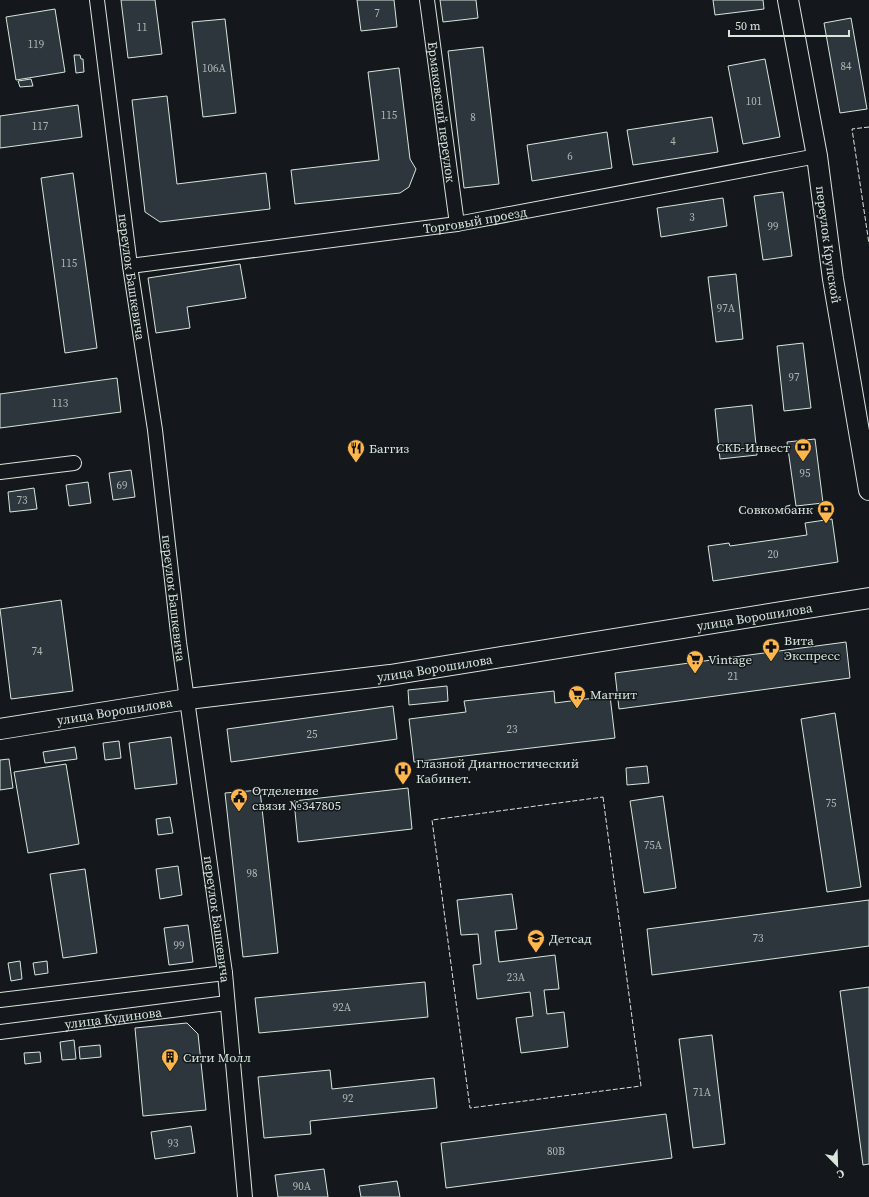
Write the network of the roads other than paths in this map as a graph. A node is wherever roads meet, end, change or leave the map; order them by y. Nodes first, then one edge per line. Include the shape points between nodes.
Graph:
1 (97, 0) edge
2 (427, 0) edge
3 (788, 0) edge
4 (817, 156) junction
5 (457, 224) junction
6 (130, 266) junction
7 (74, 463) dead end
8 (0, 472) edge
9 (869, 490) edge
10 (869, 598) edge
11 (188, 699) junction
12 (0, 729) edge
13 (225, 972) junction
14 (0, 1000) edge
15 (227, 1003) junction
16 (0, 1032) edge
17 (245, 1197) edge

1 - 6 street, переулок Башкевича
2 - 5 street, Ермаковский переулок
3 - 4 street, переулок Крупской
4 - 5 street, Торговый проезд
4 - 9 street, переулок Крупской via 833,279
5 - 6 street, Торговый проезд
6 - 11 street, переулок Башкевича via 155,430
7 - 8 street
10 - 11 street, улица Ворошилова via 390,675
11 - 12 street, улица Ворошилова
11 - 13 street, переулок Башкевича
13 - 14 street
13 - 15 street, переулок Башкевича
15 - 16 street, улица Кудинова
15 - 17 street, переулок Башкевича

